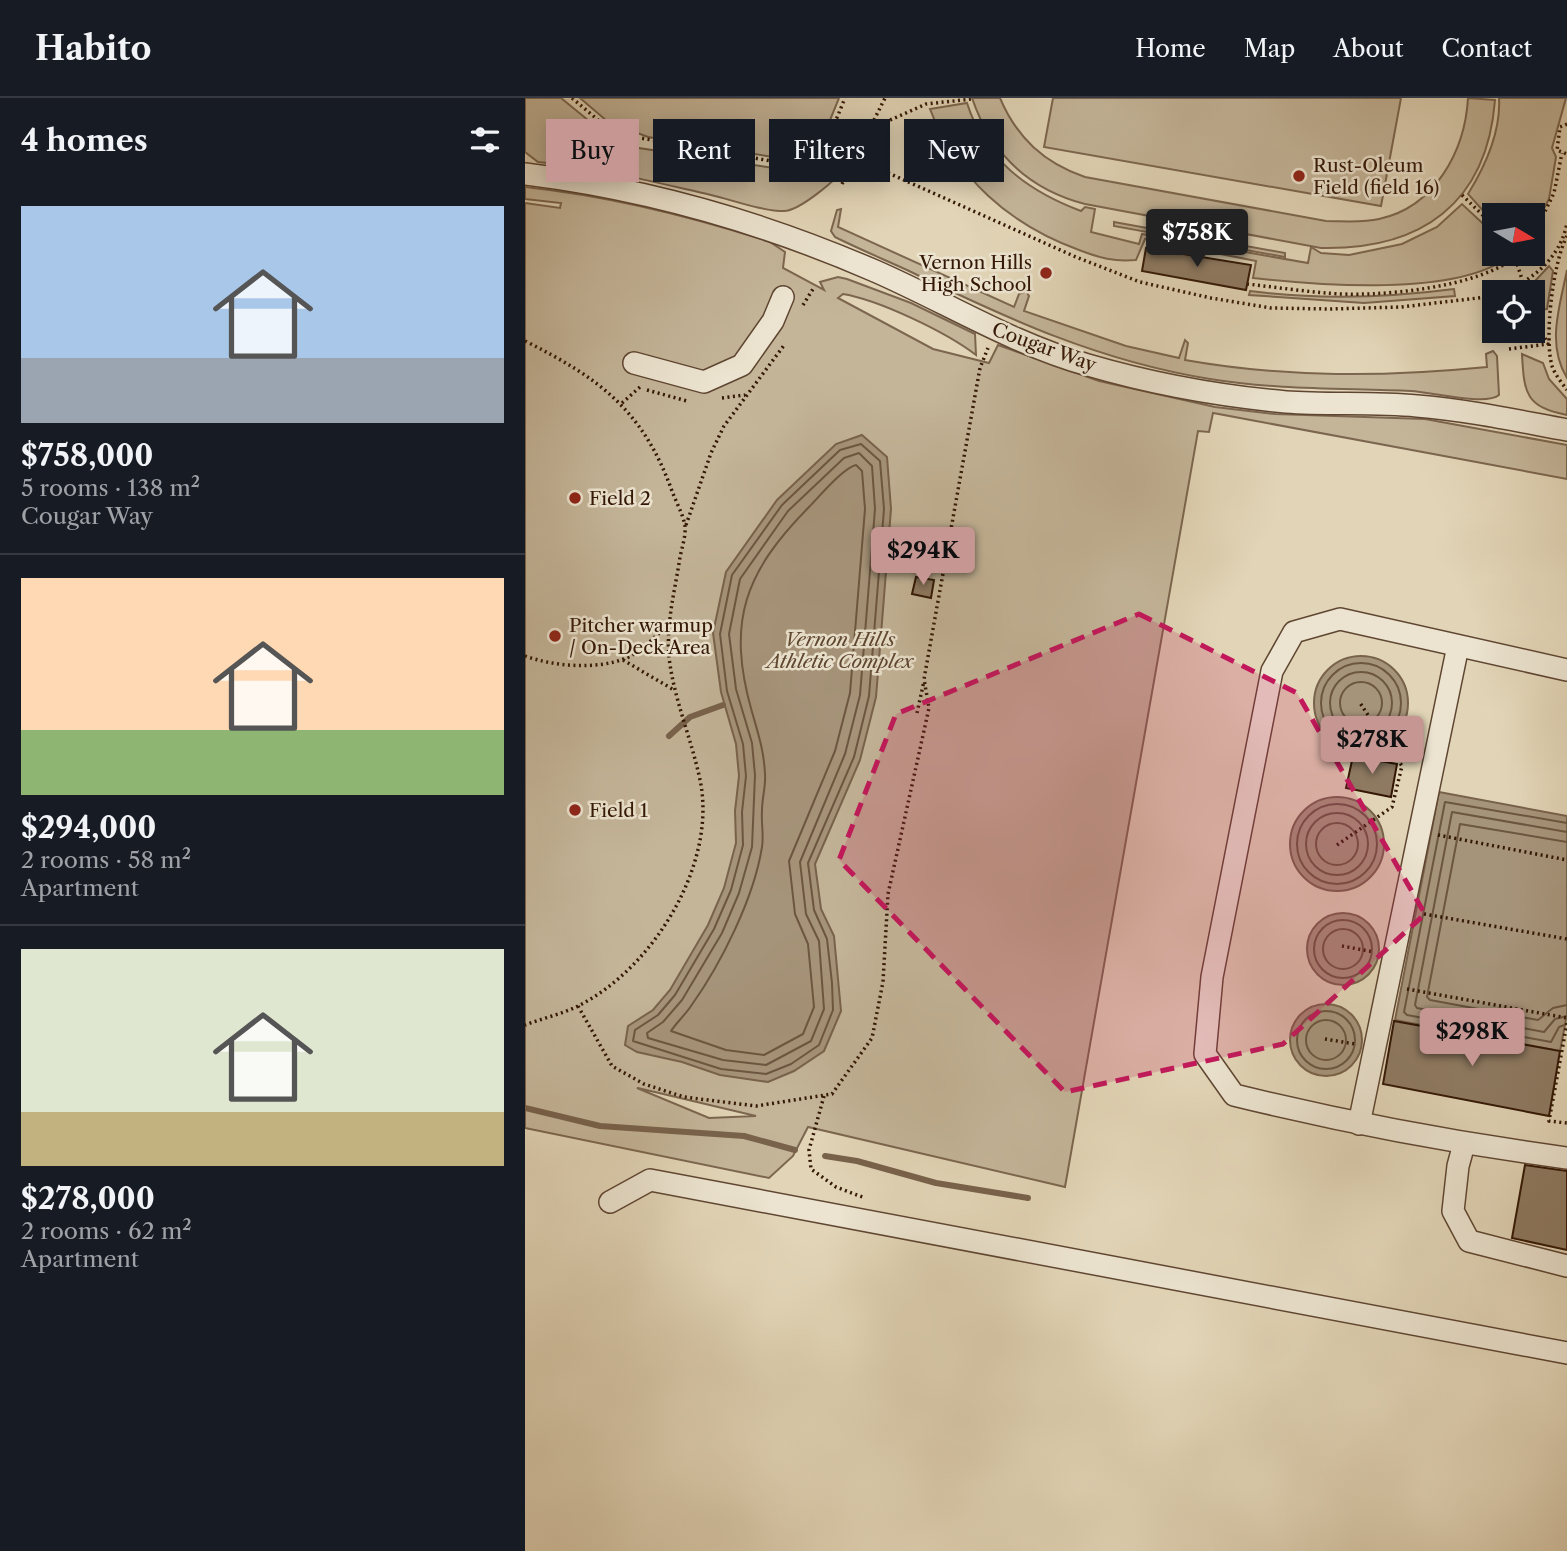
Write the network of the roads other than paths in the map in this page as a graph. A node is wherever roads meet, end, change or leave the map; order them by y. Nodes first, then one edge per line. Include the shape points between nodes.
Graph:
1 (534, 175) edge
2 (783, 297) dead end
3 (634, 363) dead end
4 (1567, 430) edge
5 (1458, 646) junction
6 (1567, 670) edge
7 (1359, 1124) junction
8 (1464, 1144) junction
9 (1567, 1158) edge
10 (610, 1202) dead end
11 (1567, 1266) edge
12 (1567, 1353) edge

1 - 4 street, Cougar Way via 621,188 733,216 799,239 996,330 1086,365 1217,393 1287,402 1427,407
2 - 3 street via 773,321 742,365 704,382
5 - 6 street
5 - 7 street
5 - 7 street via 1340,619 1294,632 1272,671 1212,977 1205,1054 1234,1095
7 - 8 street
8 - 9 street
8 - 11 street via 1453,1211 1469,1241
10 - 12 street via 650,1180

